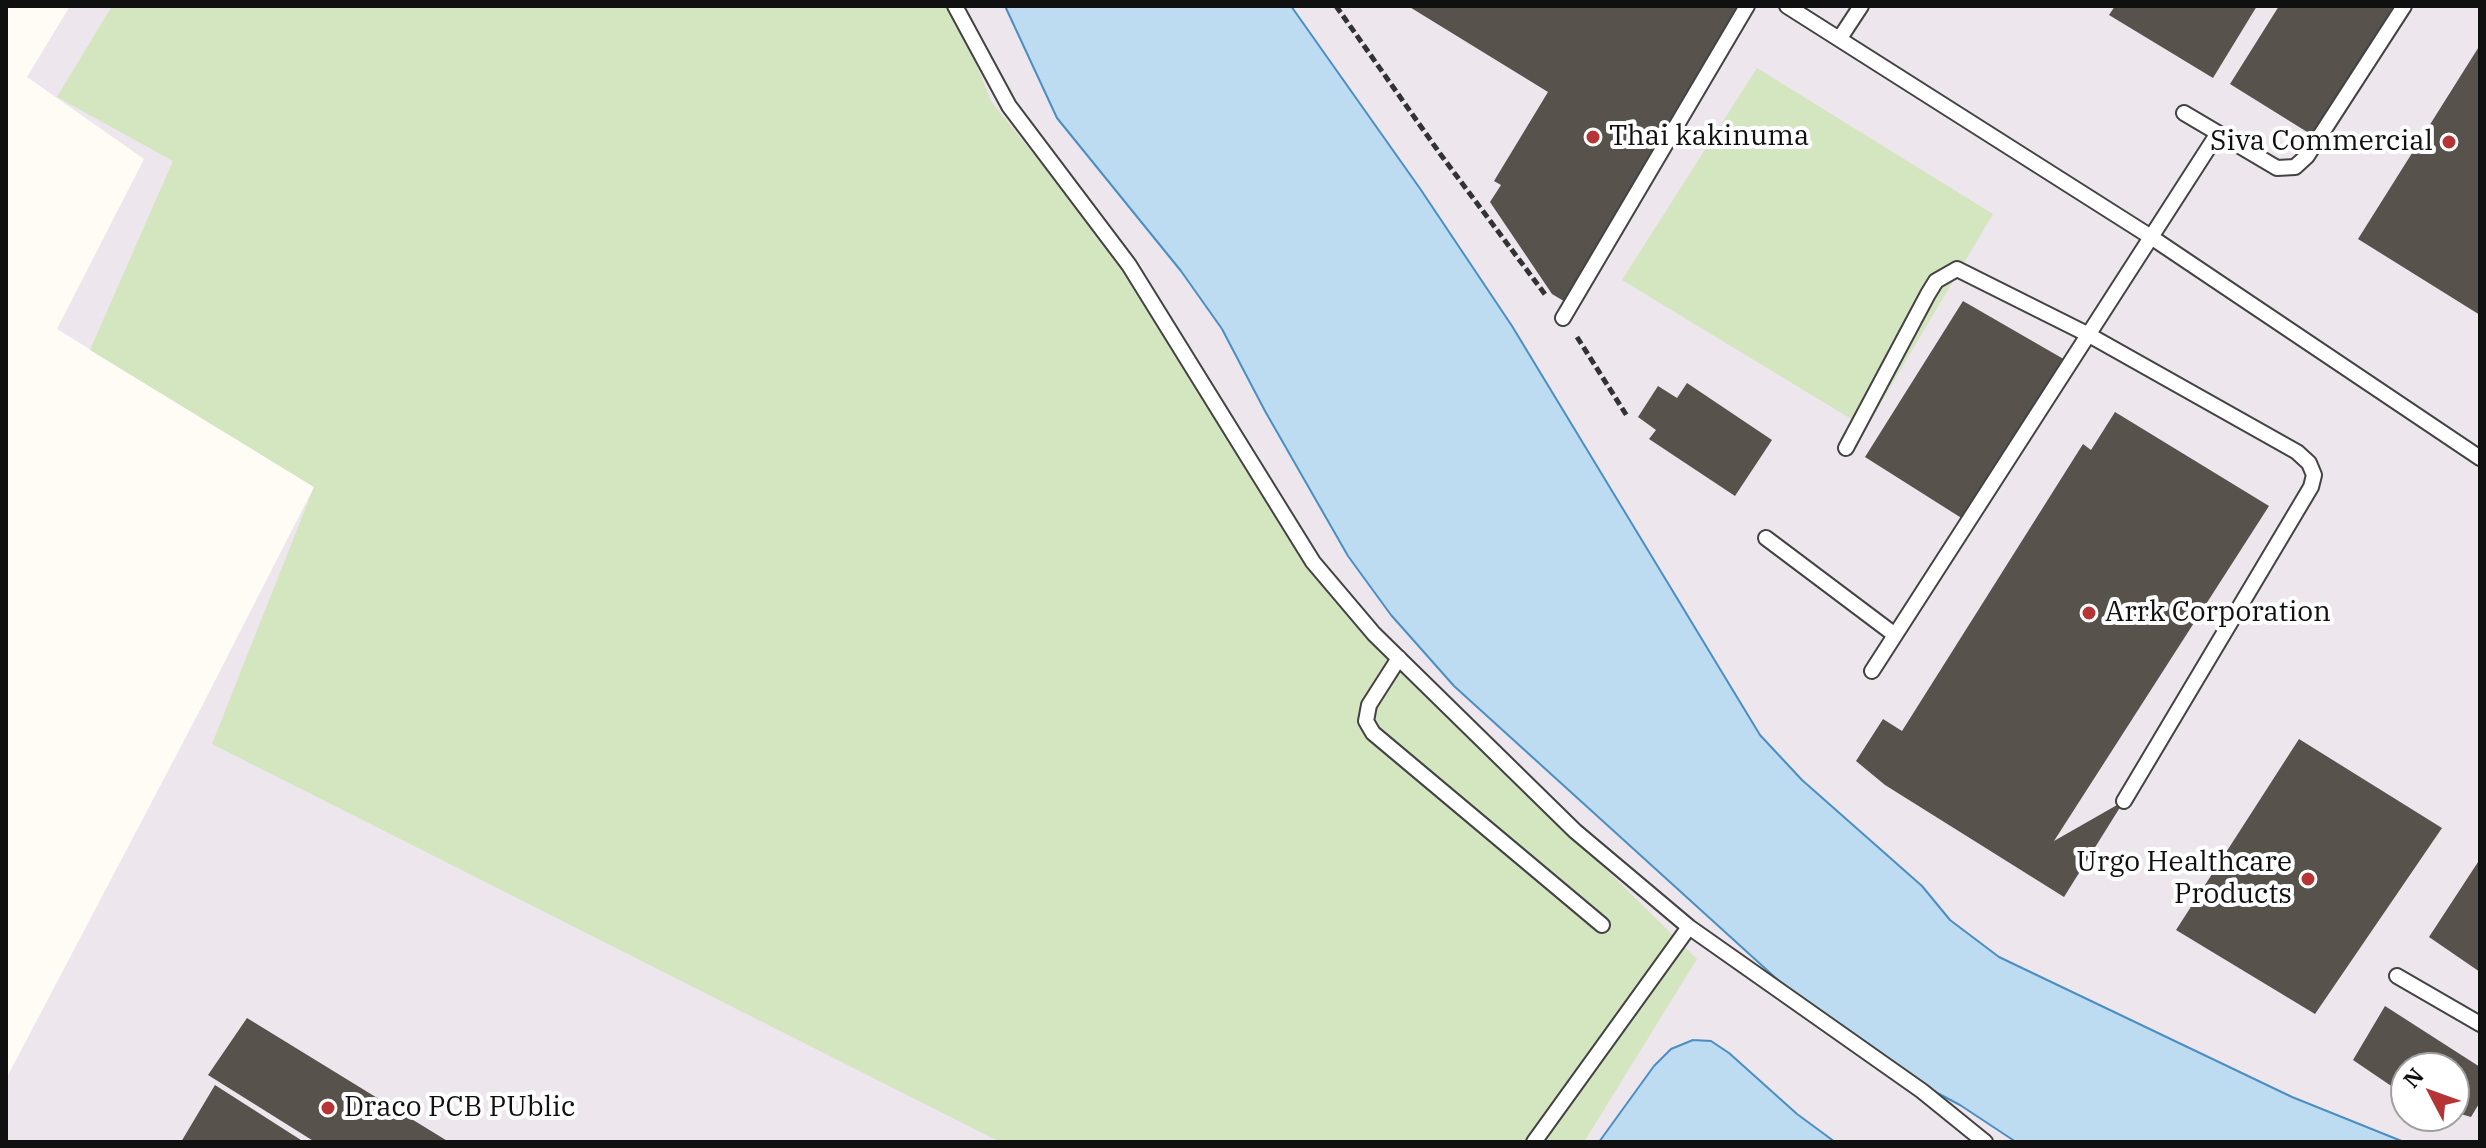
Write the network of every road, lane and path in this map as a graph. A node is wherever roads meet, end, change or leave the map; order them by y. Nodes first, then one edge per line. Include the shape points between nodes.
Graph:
1 (955, 6) edge
2 (1336, 6) edge
3 (1747, 6) edge
4 (1787, 6) edge
5 (1861, 6) edge
6 (2404, 6) edge
7 (1840, 38) junction
8 (2184, 113) dead end
9 (2218, 133) junction
10 (2151, 237) junction
11 (1563, 318) junction
12 (2089, 335) junction
13 (1627, 416) dead end
14 (1846, 448) dead end
15 (2480, 458) edge
16 (1766, 538) dead end
17 (1895, 635) junction
18 (1399, 658) junction
19 (1872, 671) dead end
20 (2124, 801) dead end
21 (1602, 925) dead end
22 (1689, 927) junction
23 (2397, 976) dead end
24 (2480, 1024) edge
25 (1534, 1142) edge
26 (1985, 1142) edge

1 - 18 lane via 1009,106 1129,265 1313,562
2 - 11 path
3 - 11 lane
4 - 7 lane
5 - 7 lane
6 - 9 lane via 2295,167 2277,168
7 - 10 lane
8 - 9 lane
9 - 10 lane
10 - 12 lane
10 - 15 lane
11 - 13 path
12 - 14 lane via 1957,269 1936,281
12 - 17 lane
12 - 20 lane via 2297,452 2314,475
16 - 17 lane
17 - 19 lane
18 - 21 lane via 1369,705 1366,721 1373,733
18 - 22 lane via 1575,831
22 - 25 lane
22 - 26 lane via 1922,1091
23 - 24 lane

